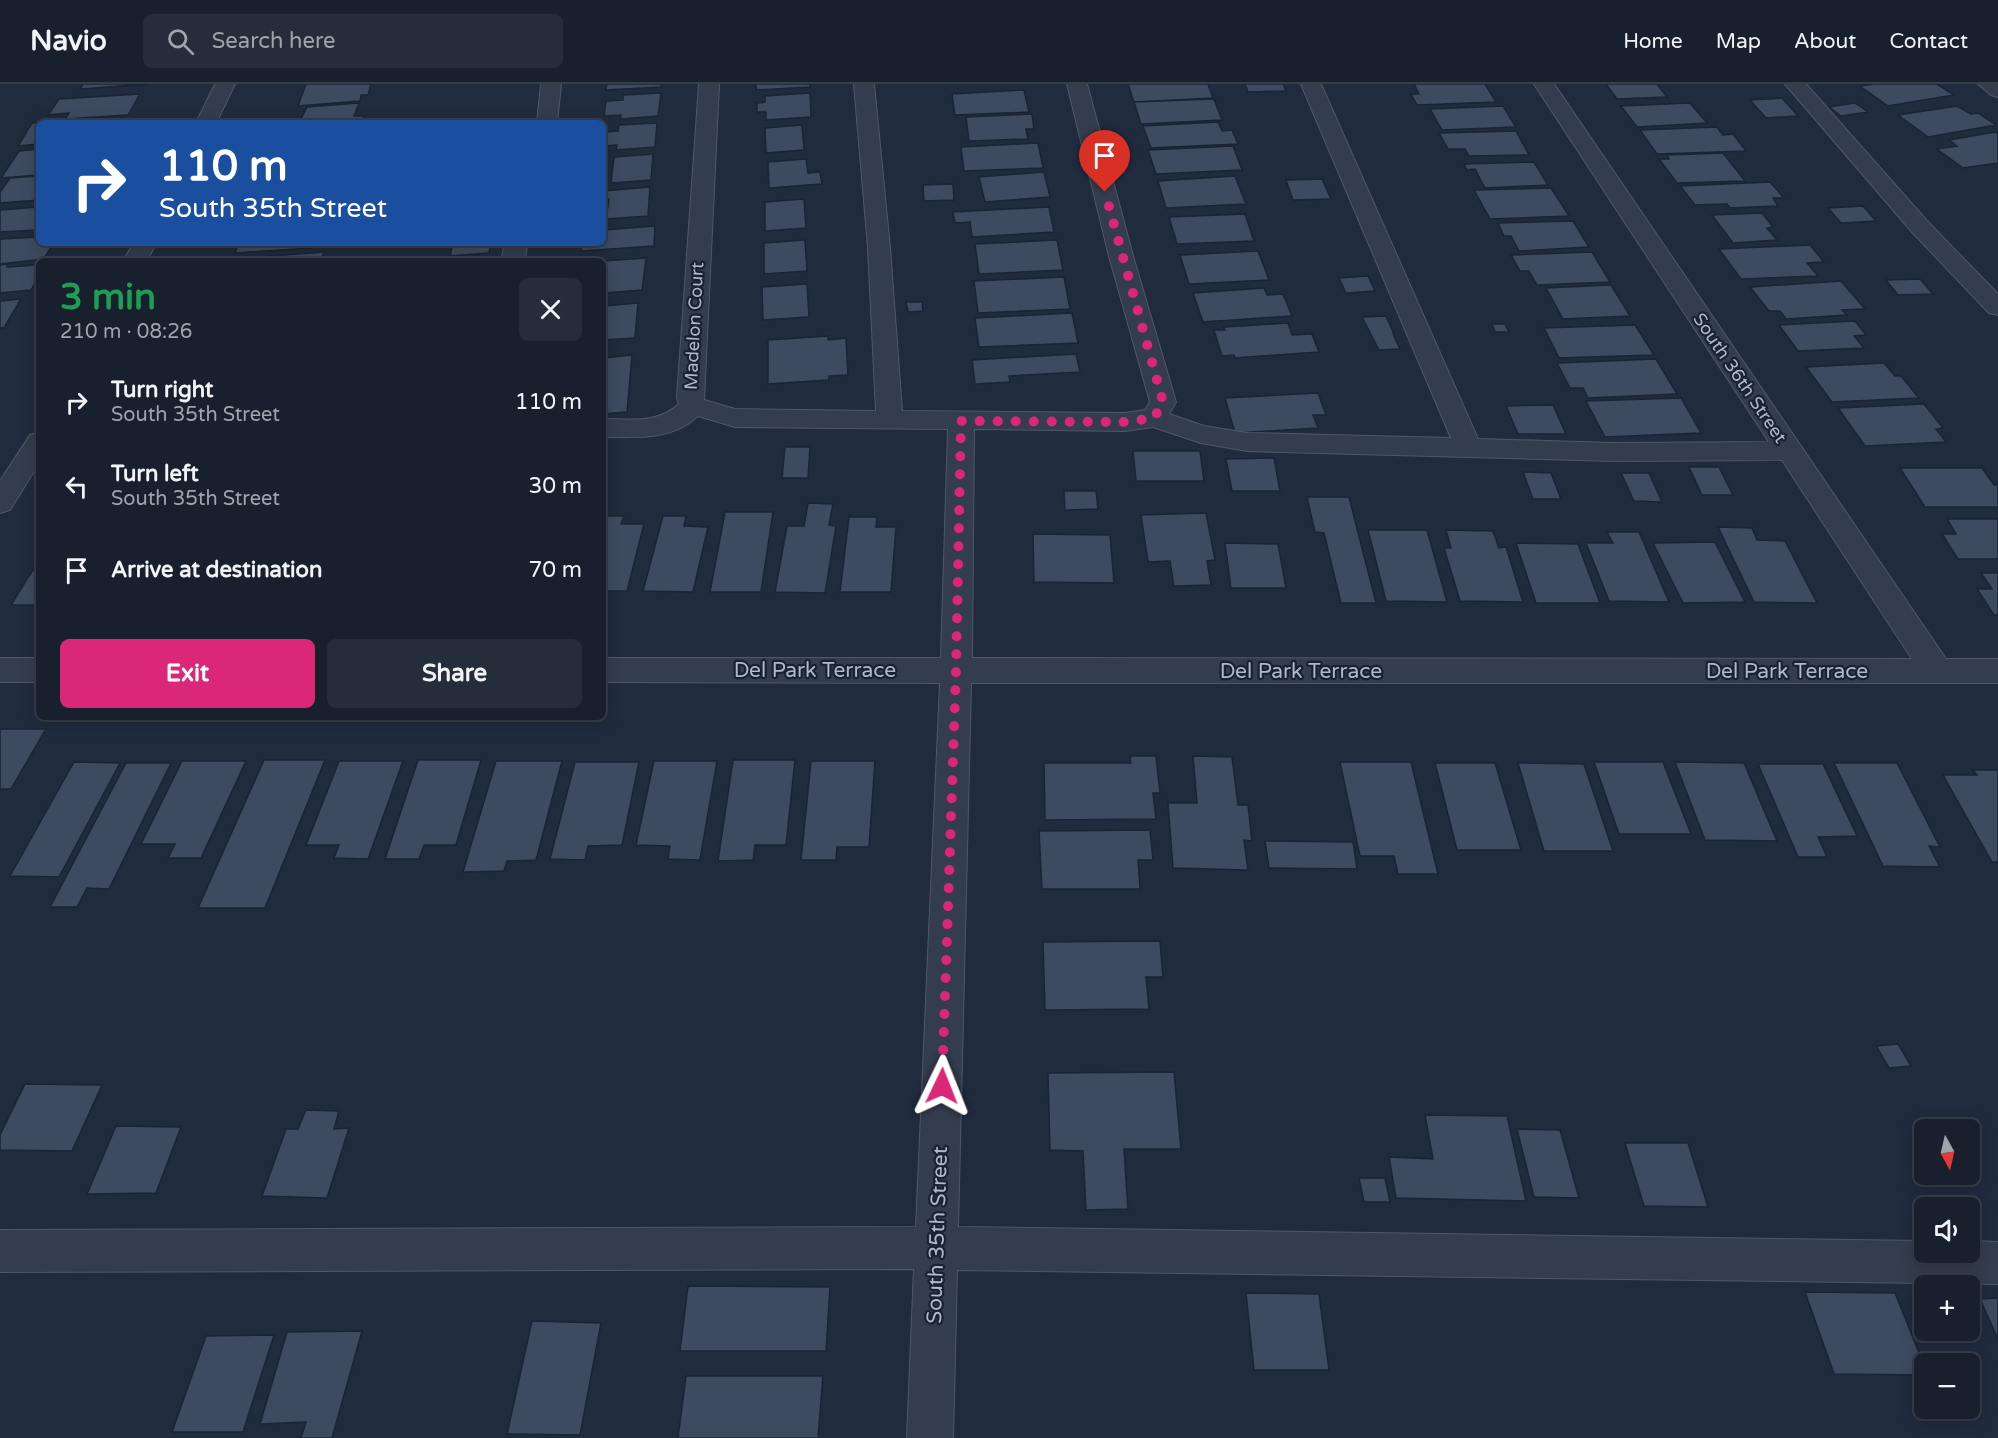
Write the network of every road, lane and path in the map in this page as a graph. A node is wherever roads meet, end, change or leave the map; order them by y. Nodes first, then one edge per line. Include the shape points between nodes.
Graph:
1 (225, 84) edge
2 (552, 84) edge
3 (709, 84) edge
4 (864, 84) edge
5 (1077, 84) edge
6 (1311, 84) edge
7 (1544, 84) edge
8 (1795, 84) edge
9 (1988, 84) edge
10 (1998, 91) edge
11 (207, 120) edge
12 (547, 120) edge
13 (1998, 308) edge
14 (693, 406) junction
15 (1154, 418) junction
16 (890, 420) junction
17 (961, 421) junction
18 (606, 428) edge
19 (36, 446) edge
20 (1469, 449) junction
21 (1789, 451) junction
22 (0, 503) edge
23 (0, 670) edge
24 (36, 670) edge
25 (606, 670) edge
26 (956, 670) junction
27 (1937, 671) junction
28 (1998, 671) edge
29 (937, 1248) junction
30 (0, 1251) edge
31 (1998, 1263) edge
32 (930, 1438) edge

1 - 11 street
2 - 12 street
3 - 14 street, Madelon Court via 690,398
4 - 16 street
5 - 15 street via 1163,402
6 - 20 street
7 - 21 street, South 36th Street
8 - 13 street via 1920,227
9 - 10 street
14 - 16 street, Madelon Court via 735,418
14 - 18 street via 679,419 658,428
15 - 17 street via 1125,422
15 - 20 street via 1201,434 1247,442
16 - 17 street, Madelon Court
17 - 26 street, South 35th Street
19 - 22 street
20 - 21 street
21 - 27 street, South 36th Street
23 - 24 street
25 - 26 street, Del Park Terrace
26 - 27 street, Del Park Terrace
26 - 29 street, South 35th Street
27 - 28 street, Del Park Terrace
29 - 30 street
29 - 31 street
29 - 32 street, South 35th Street

